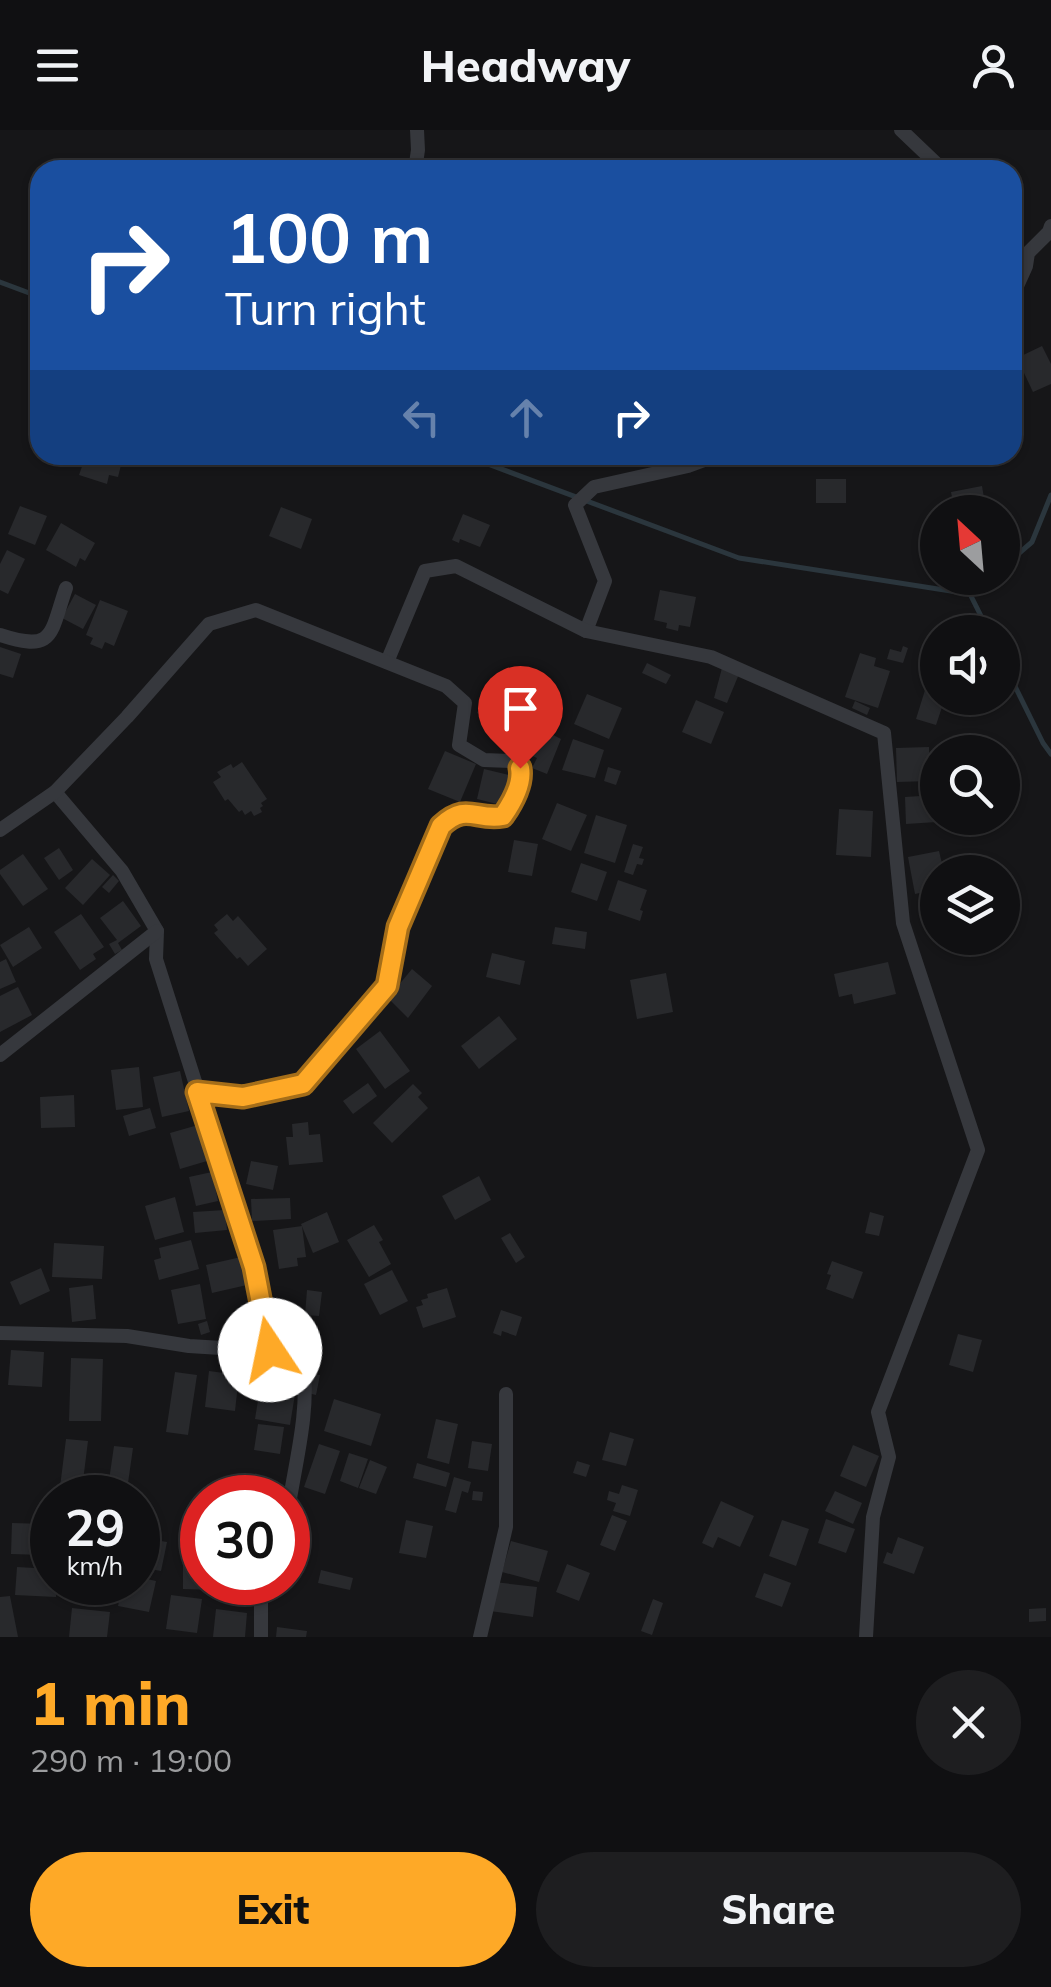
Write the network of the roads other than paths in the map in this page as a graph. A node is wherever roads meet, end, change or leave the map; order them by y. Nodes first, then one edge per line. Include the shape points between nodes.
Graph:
1 (416, 130) edge
2 (901, 130) edge
3 (417, 160) edge
4 (932, 160) edge
5 (1051, 226) edge
6 (1022, 275) edge
7 (691, 465) edge
8 (66, 588) dead end
9 (586, 631) junction
10 (0, 635) edge
11 (388, 662) junction
12 (55, 792) junction
13 (0, 830) edge
14 (157, 931) junction
15 (0, 1054) edge
16 (197, 1092) junction
17 (0, 1333) edge
18 (270, 1350) junction
19 (506, 1394) dead end
20 (293, 1475) edge
21 (261, 1605) edge
22 (261, 1637) edge
23 (480, 1637) edge
24 (866, 1637) edge

1 - 3 street
2 - 4 street
5 - 6 street via 1028,253
7 - 9 street via 594,487 575,504 605,582
8 - 10 street via 49,635 39,643
9 - 11 street via 456,566 426,571
9 - 24 street via 711,657 884,733 903,924 978,1150 878,1412 889,1457 874,1517
11 - 12 street via 256,610 210,624
11 - 16 street via 446,686 465,704 459,745 484,760 513,761 520,768 512,802 503,816 464,812 441,826 398,927 387,986 303,1084 243,1097
12 - 13 street
12 - 14 street via 122,872
14 - 15 street
14 - 16 street via 156,959
16 - 18 street via 254,1267
17 - 18 street
18 - 20 street via 303,1363
19 - 23 street via 506,1528
21 - 22 street

